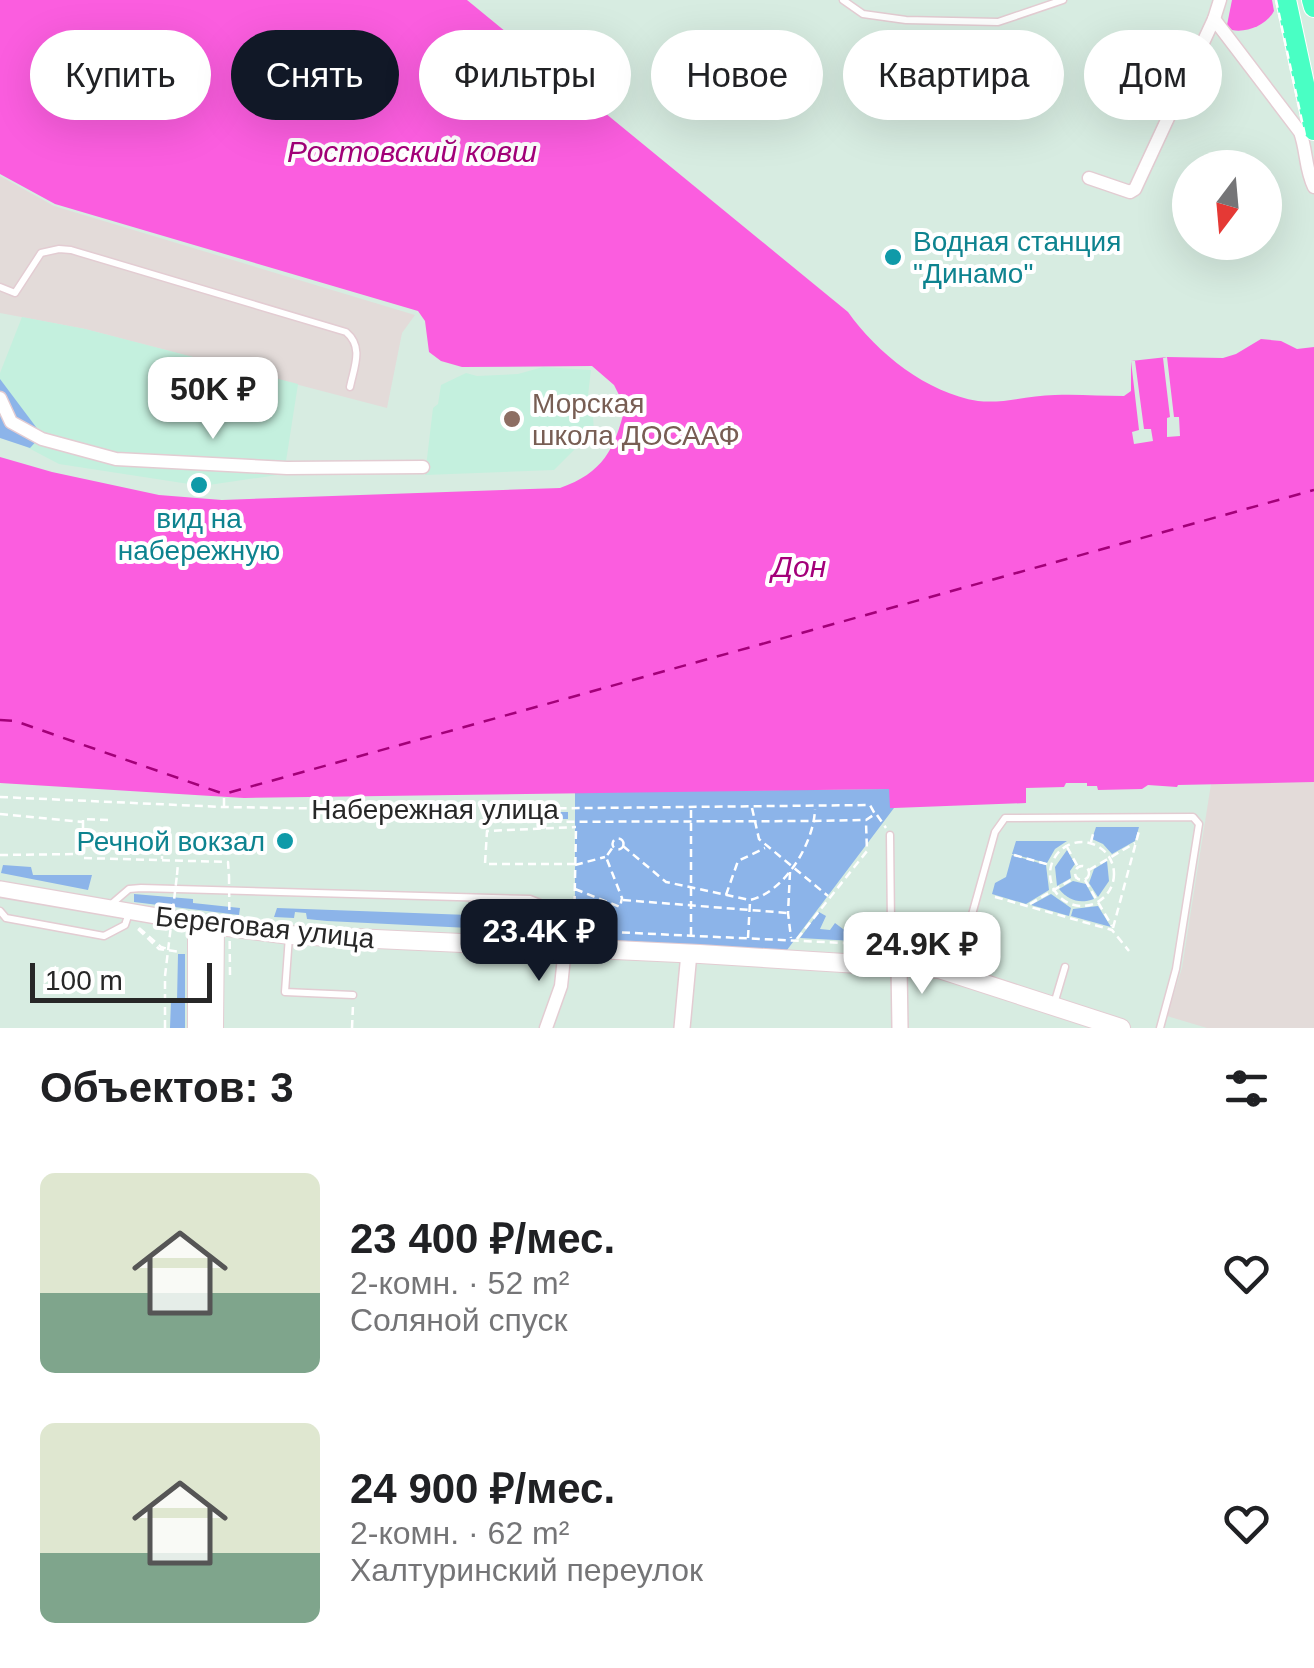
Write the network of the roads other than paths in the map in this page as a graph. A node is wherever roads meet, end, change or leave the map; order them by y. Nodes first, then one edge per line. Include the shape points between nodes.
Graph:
1 (843, 0) edge
2 (1063, 0) edge
3 (1220, 0) edge
4 (1286, 0) edge
5 (1214, 19) junction
6 (1309, 132) edge
7 (1089, 178) dead end
8 (1314, 187) edge
9 (0, 287) edge
10 (350, 387) dead end
11 (0, 398) edge
12 (423, 467) dead end
13 (890, 834) road end
14 (0, 890) edge
15 (108, 908) junction
16 (0, 911) edge
17 (129, 912) junction
18 (206, 924) junction
19 (290, 934) junction
20 (564, 939) junction
21 (690, 944) junction
22 (899, 966) junction
23 (1064, 967) dead end
24 (956, 974) junction
25 (353, 996) road end
26 (1054, 1006) junction
27 (197, 1028) edge
28 (214, 1028) edge
29 (546, 1028) edge
30 (682, 1028) edge
31 (900, 1028) edge
32 (1121, 1028) edge
33 (1160, 1028) edge

1 - 2 lane via 863,14 998,22
3 - 5 street
4 - 6 main road
5 - 6 street
5 - 7 street via 1135,188
6 - 8 street via 1306,172
9 - 10 lane via 16,293 41,253 59,249 150,272 346,332 356,343
11 - 12 street via 11,422 42,439 116,459
13 - 22 lane via 891,926 898,935
14 - 15 street, Береговая улица
15 - 17 street, Береговая улица
15 - 20 lane via 141,888 530,900 555,908
16 - 17 lane via 6,918 104,936 125,925
17 - 18 street, Береговая улица
18 - 19 main road, Береговая улица
18 - 27 main road
18 - 28 main road
19 - 20 main road, Береговая улица
19 - 25 lane via 285,992
20 - 21 main road, Береговая улица
20 - 29 street via 561,986
21 - 22 main road, Береговая улица
21 - 30 street
22 - 24 main road, Береговая улица
22 - 31 street
23 - 26 lane
24 - 26 main road, Береговая улица
24 - 33 lane via 995,832 1005,818 1193,817 1200,824
26 - 32 main road, Береговая улица

